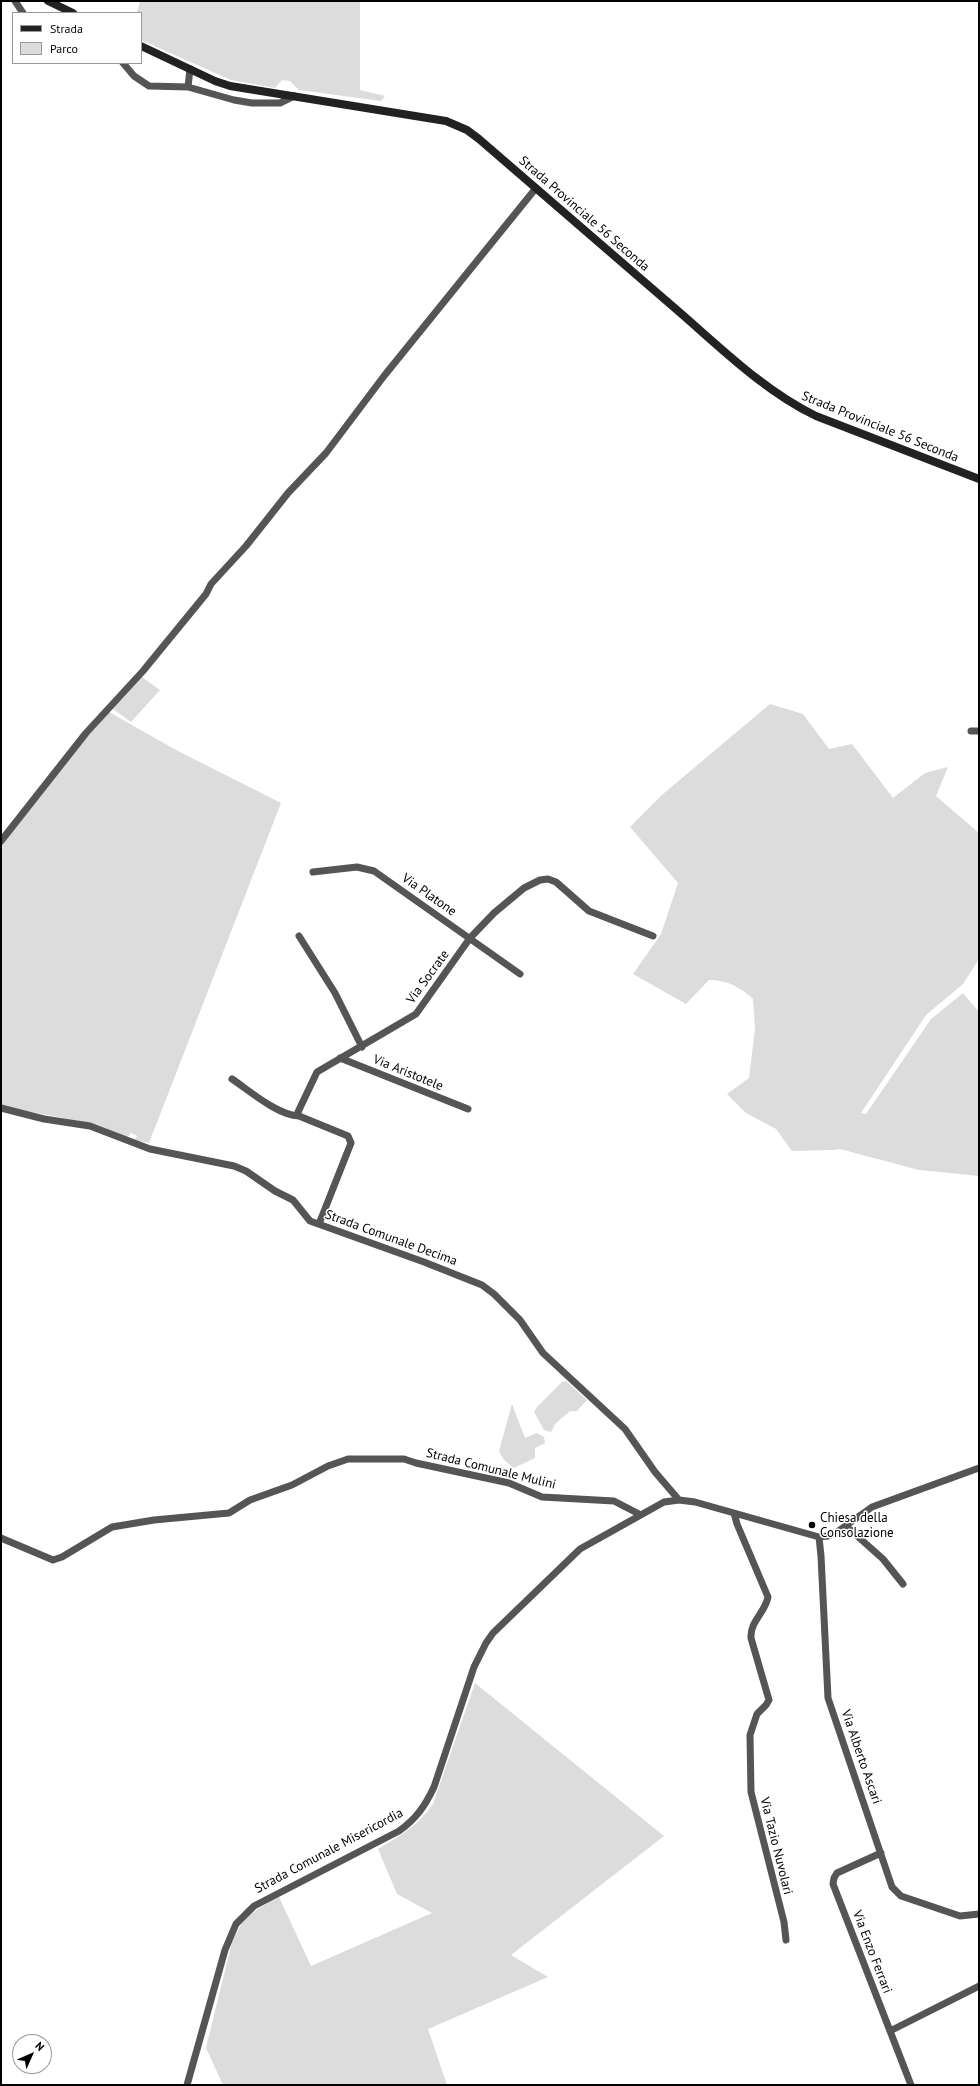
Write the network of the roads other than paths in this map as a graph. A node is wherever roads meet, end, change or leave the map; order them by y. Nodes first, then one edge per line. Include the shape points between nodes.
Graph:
1 (14, 1) edge
2 (48, 1) edge
3 (21, 12) edge
4 (71, 12) edge
5 (142, 48) edge
6 (126, 64) edge
7 (190, 69) junction
8 (188, 87) junction
9 (294, 96) junction
10 (536, 188) junction
11 (979, 479) edge
12 (971, 731) dead end
13 (979, 731) edge
14 (1, 841) edge
15 (313, 872) dead end
16 (299, 936) dead end
17 (653, 936) dead end
18 (470, 938) junction
19 (520, 974) dead end
20 (362, 1047) junction
21 (340, 1058) junction
22 (232, 1079) dead end
23 (1, 1108) edge
24 (468, 1109) dead end
25 (299, 1116) junction
26 (319, 1224) junction
27 (979, 1468) edge
28 (679, 1500) junction
29 (734, 1513) junction
30 (639, 1514) junction
31 (846, 1526) junction
32 (819, 1537) junction
33 (1, 1538) edge
34 (903, 1584) dead end
35 (881, 1853) junction
36 (979, 1914) edge
37 (786, 1940) dead end
38 (979, 1986) edge
39 (890, 2030) junction
40 (187, 2085) edge
41 (910, 2085) edge

1 - 3 street
2 - 4 street
5 - 7 street, Strada Provinciale 56 Seconda
6 - 8 street via 141,82 149,86
7 - 8 street
7 - 9 street, Strada Provinciale 56 Seconda via 230,86
8 - 9 street via 252,103 280,103
9 - 10 street, Strada Provinciale 56 Seconda via 456,124 479,139
10 - 11 street, Strada Provinciale 56 Seconda via 780,396 797,407
10 - 14 street via 384,376 326,453 288,493 143,670 86,733
12 - 13 street
15 - 18 street, Via Platone via 357,867 374,871
16 - 20 street via 335,993
17 - 18 street, Via Socrate via 589,911 556,882 548,879 524,888 494,913
18 - 19 street, Via Platone
18 - 20 street, Via Socrate via 416,1014 380,1033
20 - 21 street, Via Socrate
21 - 24 street, Via Aristotele
21 - 25 street, Via Socrate via 317,1072 298,1112
22 - 25 street via 255,1096 291,1116
23 - 26 street, Strada Comunale Decima via 44,1119 90,1126 150,1149 246,1170 275,1191 293,1200 310,1221
25 - 26 street via 351,1139
26 - 28 street, Strada Comunale Decima via 482,1285 494,1294 520,1320 543,1353 624,1429
27 - 31 street via 872,1507
28 - 29 street, Strada Comunale Misericordia
28 - 30 street, Strada Comunale Misericordia via 664,1502
29 - 32 street, Strada Comunale Misericordia
29 - 37 street, Via Tazio Nuvolari via 768,1598 767,1606 750,1630 769,1700 757,1714 750,1735 750,1792 784,1922
30 - 33 street, Strada Comunale Mulini via 614,1501 542,1497 509,1483 404,1459 368,1458 328,1466 292,1485 250,1500 229,1513 112,1527 53,1560
30 - 40 street, Strada Comunale Misericordia via 580,1549 493,1633 474,1667 434,1787 412,1822 268,1897 243,1915 225,1950
31 - 32 street via 828,1536
31 - 34 street via 883,1559
32 - 35 street, Via Alberto Ascari via 828,1698
35 - 36 street, Via Alberto Ascari via 892,1887 901,1896 960,1916
35 - 39 street, Via Enzo Ferrari via 837,1873 833,1884
38 - 39 street
39 - 41 street, Via Enzo Ferrari

